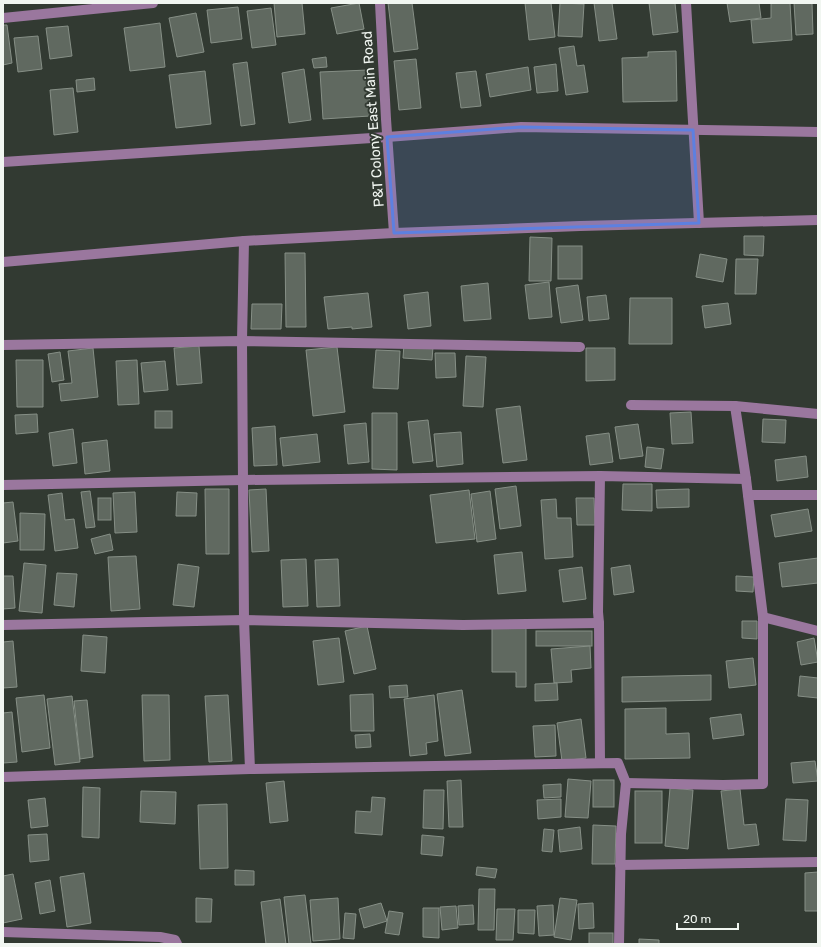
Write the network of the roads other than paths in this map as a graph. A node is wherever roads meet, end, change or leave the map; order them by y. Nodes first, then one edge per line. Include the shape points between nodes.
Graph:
1 (153, 3) edge
2 (380, 3) edge
3 (686, 3) edge
4 (3, 18) edge
5 (693, 130) junction
6 (818, 132) edge
7 (387, 137) junction
8 (3, 162) edge
9 (818, 220) edge
10 (699, 223) junction
11 (394, 233) junction
12 (244, 241) junction
13 (3, 262) edge
14 (242, 341) junction
15 (3, 345) edge
16 (580, 347) dead end
17 (631, 405) dead end
18 (735, 406) junction
19 (818, 414) edge
20 (600, 476) junction
21 (746, 479) junction
22 (243, 480) junction
23 (3, 485) edge
24 (748, 495) junction
25 (818, 495) edge
26 (763, 617) junction
27 (244, 620) junction
28 (599, 623) junction
29 (3, 625) edge
30 (818, 631) edge
31 (600, 763) junction
32 (250, 769) junction
33 (3, 777) edge
34 (626, 784) junction
35 (818, 862) edge
36 (620, 865) junction
37 (3, 932) edge
38 (177, 944) edge
39 (619, 944) edge

1 - 4 street
2 - 7 street, P&T Colony East Main Road
3 - 5 street
5 - 6 street
5 - 7 street via 521,127
5 - 10 street
7 - 8 street
7 - 11 street, P&T Colony East Main Road
9 - 10 street
10 - 11 street
11 - 12 street
12 - 13 street
12 - 14 street
14 - 15 street
14 - 16 street
14 - 22 street
17 - 18 street
18 - 19 street
18 - 21 street
20 - 21 street
20 - 22 street
20 - 28 street
21 - 24 street
22 - 23 street
22 - 27 street
24 - 25 street
24 - 26 street
26 - 30 street
26 - 34 street via 763,784
27 - 28 street via 463,625
27 - 29 street
27 - 32 street
28 - 31 street
31 - 32 street
31 - 34 street via 618,763
32 - 33 street
34 - 36 street
35 - 36 street
36 - 39 street
37 - 38 street via 160,937 175,940

